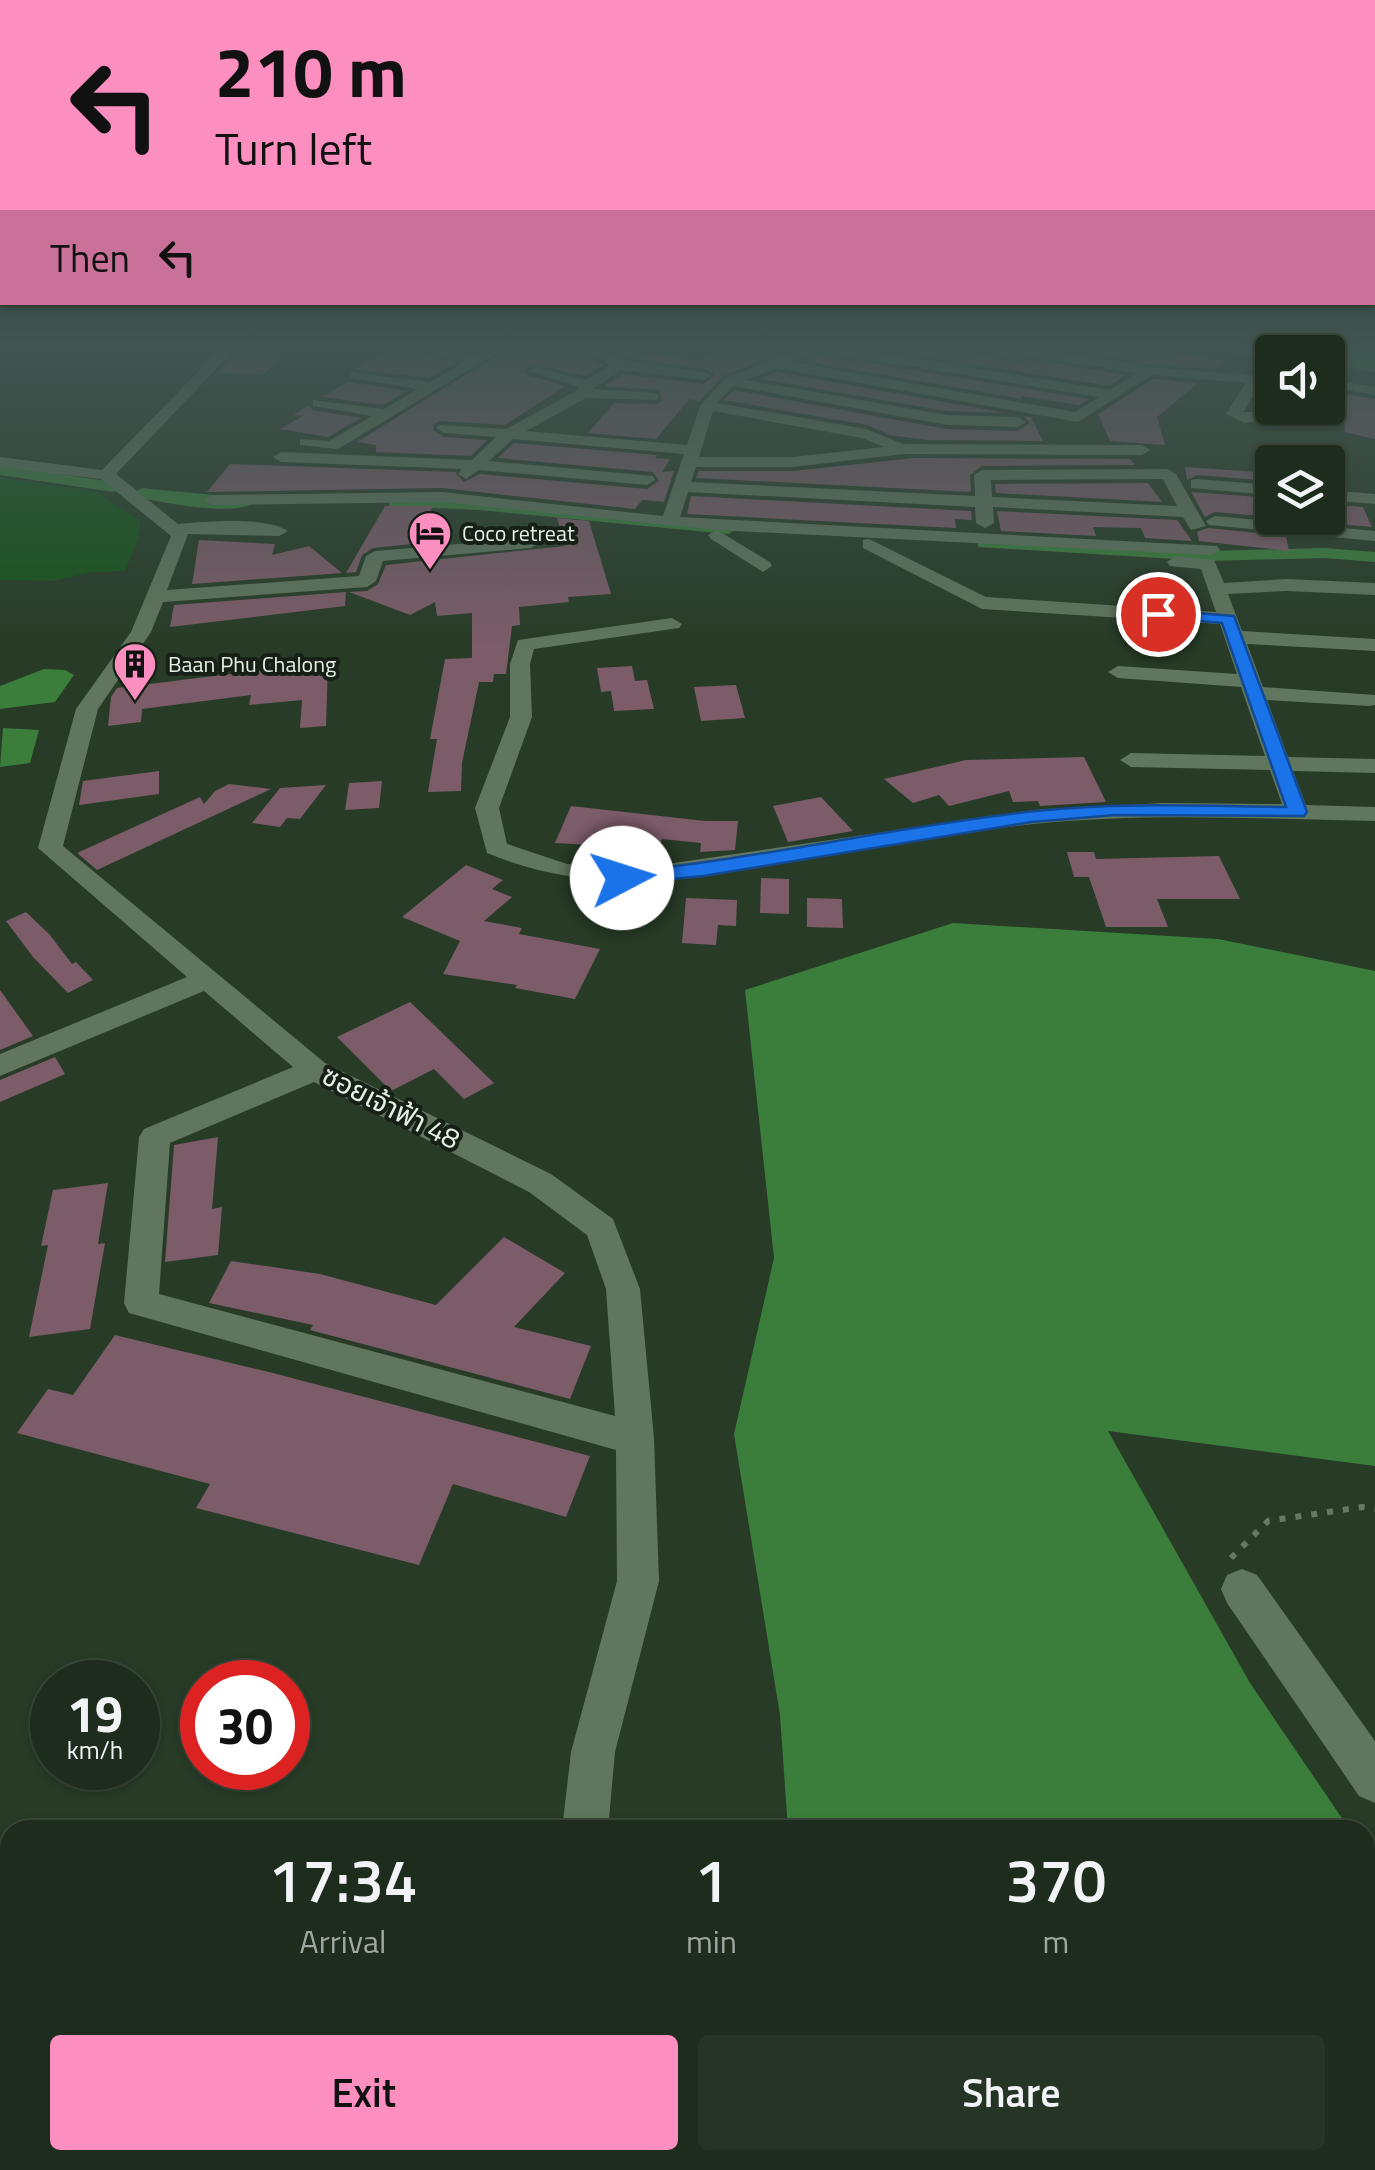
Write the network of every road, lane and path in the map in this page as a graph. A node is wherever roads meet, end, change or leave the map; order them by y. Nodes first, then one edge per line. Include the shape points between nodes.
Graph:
1 (132, 448) edge
2 (493, 448) edge
3 (633, 448) edge
4 (694, 448) edge
5 (904, 449) joint
6 (1078, 450) joint
7 (1142, 450) dead end
8 (692, 456) junction
9 (281, 457) dead end
10 (0, 462) edge
11 (475, 465) junction
12 (106, 475) junction
13 (646, 480) dead end
14 (1198, 484) dead end
15 (682, 486) junction
16 (1255, 489) edge
17 (1345, 496) edge
18 (442, 497) junction
19 (1375, 499) edge
20 (212, 500) dead end
21 (984, 504) junction
22 (1189, 512) junction
23 (1214, 521) dead end
24 (670, 522) junction
25 (500, 524) dead end
26 (174, 529) junction
27 (279, 531) dead end
28 (1375, 536) edge
29 (986, 540) junction
30 (531, 543) dead end
31 (868, 544) junction
32 (502, 546) junction
33 (763, 566) dead end
34 (1218, 589) junction
35 (1375, 589) edge
36 (155, 596) junction
37 (672, 624) dead end
38 (1232, 628) junction
39 (1375, 645) edge
40 (1118, 672) dead end
41 (1253, 687) junction
42 (1369, 700) dead end
43 (1132, 760) dead end
44 (1280, 764) junction
45 (1375, 766) edge
46 (1298, 812) junction
47 (1375, 814) edge
48 (208, 979) junction
49 (0, 1066) edge
50 (315, 1070) junction
51 (634, 1438) junction
52 (1375, 1509) edge
53 (1236, 1573) joint
54 (1375, 1780) edge
55 (587, 1820) edge

1 - 12 street
2 - 11 street
3 - 8 street
4 - 8 street
5 - 6 street
5 - 8 street via 793,462
6 - 7 street
8 - 15 street
9 - 11 street
10 - 12 street
11 - 13 street
11 - 18 street
12 - 26 street
14 - 16 street
15 - 21 street
15 - 24 street
17 - 19 street
18 - 20 street
18 - 24 street
21 - 22 street
21 - 22 street via 982,474 1168,474
21 - 29 street
22 - 29 street via 1211,550
23 - 28 street
24 - 29 street
25 - 32 street
26 - 27 street
26 - 36 street, ซอยเจ้าฟ้า 48 via 180,535
30 - 32 street
31 - 33 street via 707,535
31 - 34 street via 1208,564
31 - 38 street via 982,602
32 - 36 street via 375,556 367,581
34 - 35 street
34 - 38 street
36 - 48 street, ซอยเจ้าฟ้า 48 via 141,632 87,710 50,848
37 - 46 street via 525,644 521,717 487,808 496,848 562,871 622,878 1032,817 1115,810
38 - 39 street
38 - 41 street
40 - 41 street
41 - 42 street
41 - 44 street
43 - 44 street
44 - 45 street
44 - 46 street
46 - 47 street
48 - 49 street
48 - 50 street, ซอยเจ้าฟ้า 48
50 - 51 street, ซอยเจ้าฟ้า 48 via 540,1183 601,1228 623,1289
50 - 51 street via 155,1137 142,1304
51 - 55 street, ซอยเจ้าฟ้า 48 via 638,1581 593,1752
52 - 53 path via 1268,1521
53 - 54 street

